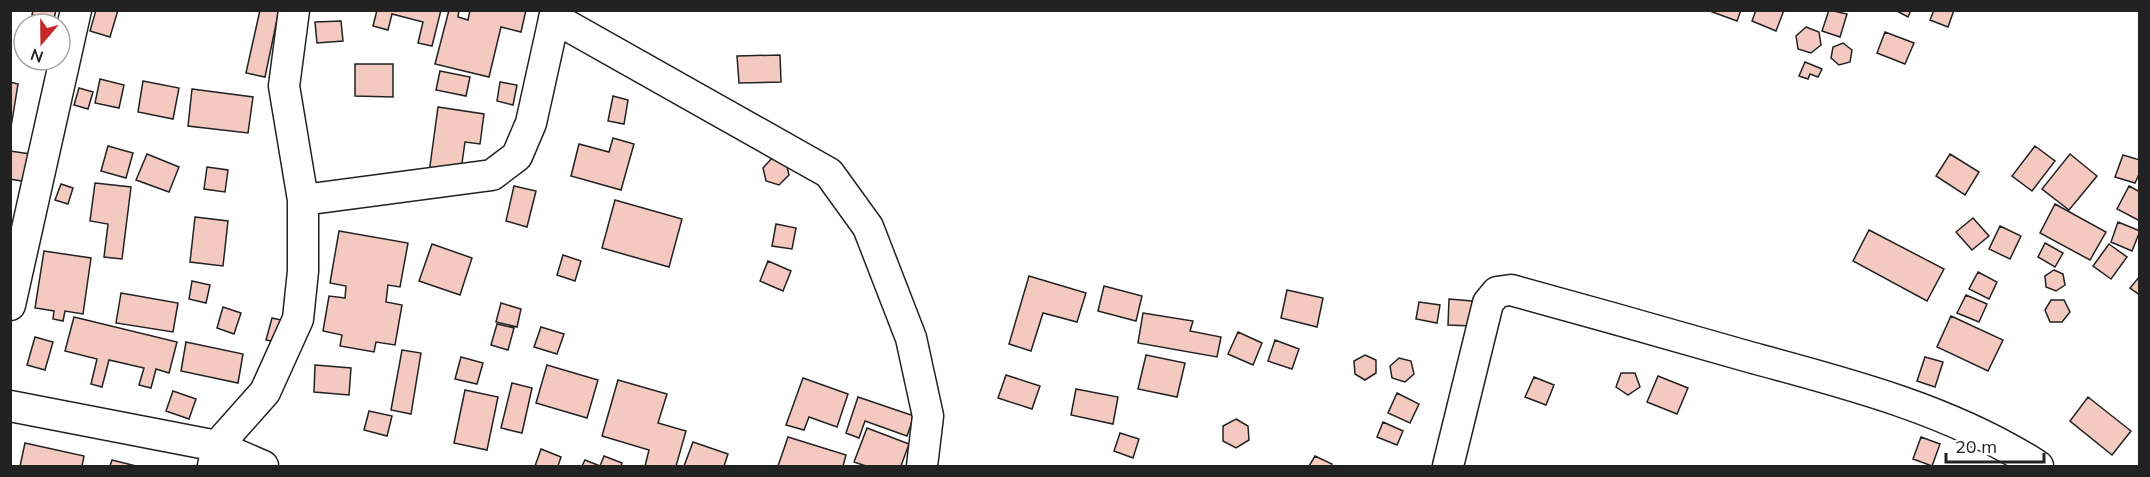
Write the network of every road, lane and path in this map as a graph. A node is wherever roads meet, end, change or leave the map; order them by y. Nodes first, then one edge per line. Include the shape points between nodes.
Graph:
1 (76, 10) edge
2 (294, 10) edge
3 (555, 14) edge
4 (303, 200) junction
5 (10, 305) edge
6 (10, 406) edge
7 (215, 456) edge
8 (263, 466) edge
9 (922, 466) edge
10 (1448, 466) edge
11 (2038, 466) edge

1 - 5 street
2 - 4 street via 284,86
3 - 4 street via 531,123 517,156 492,176
3 - 9 street via 829,173 868,227 911,338 928,416
4 - 7 street via 298,319 265,392
6 - 7 street
7 - 8 street
10 - 11 street via 1488,303 1497,292 1511,290 1855,386 1937,416

